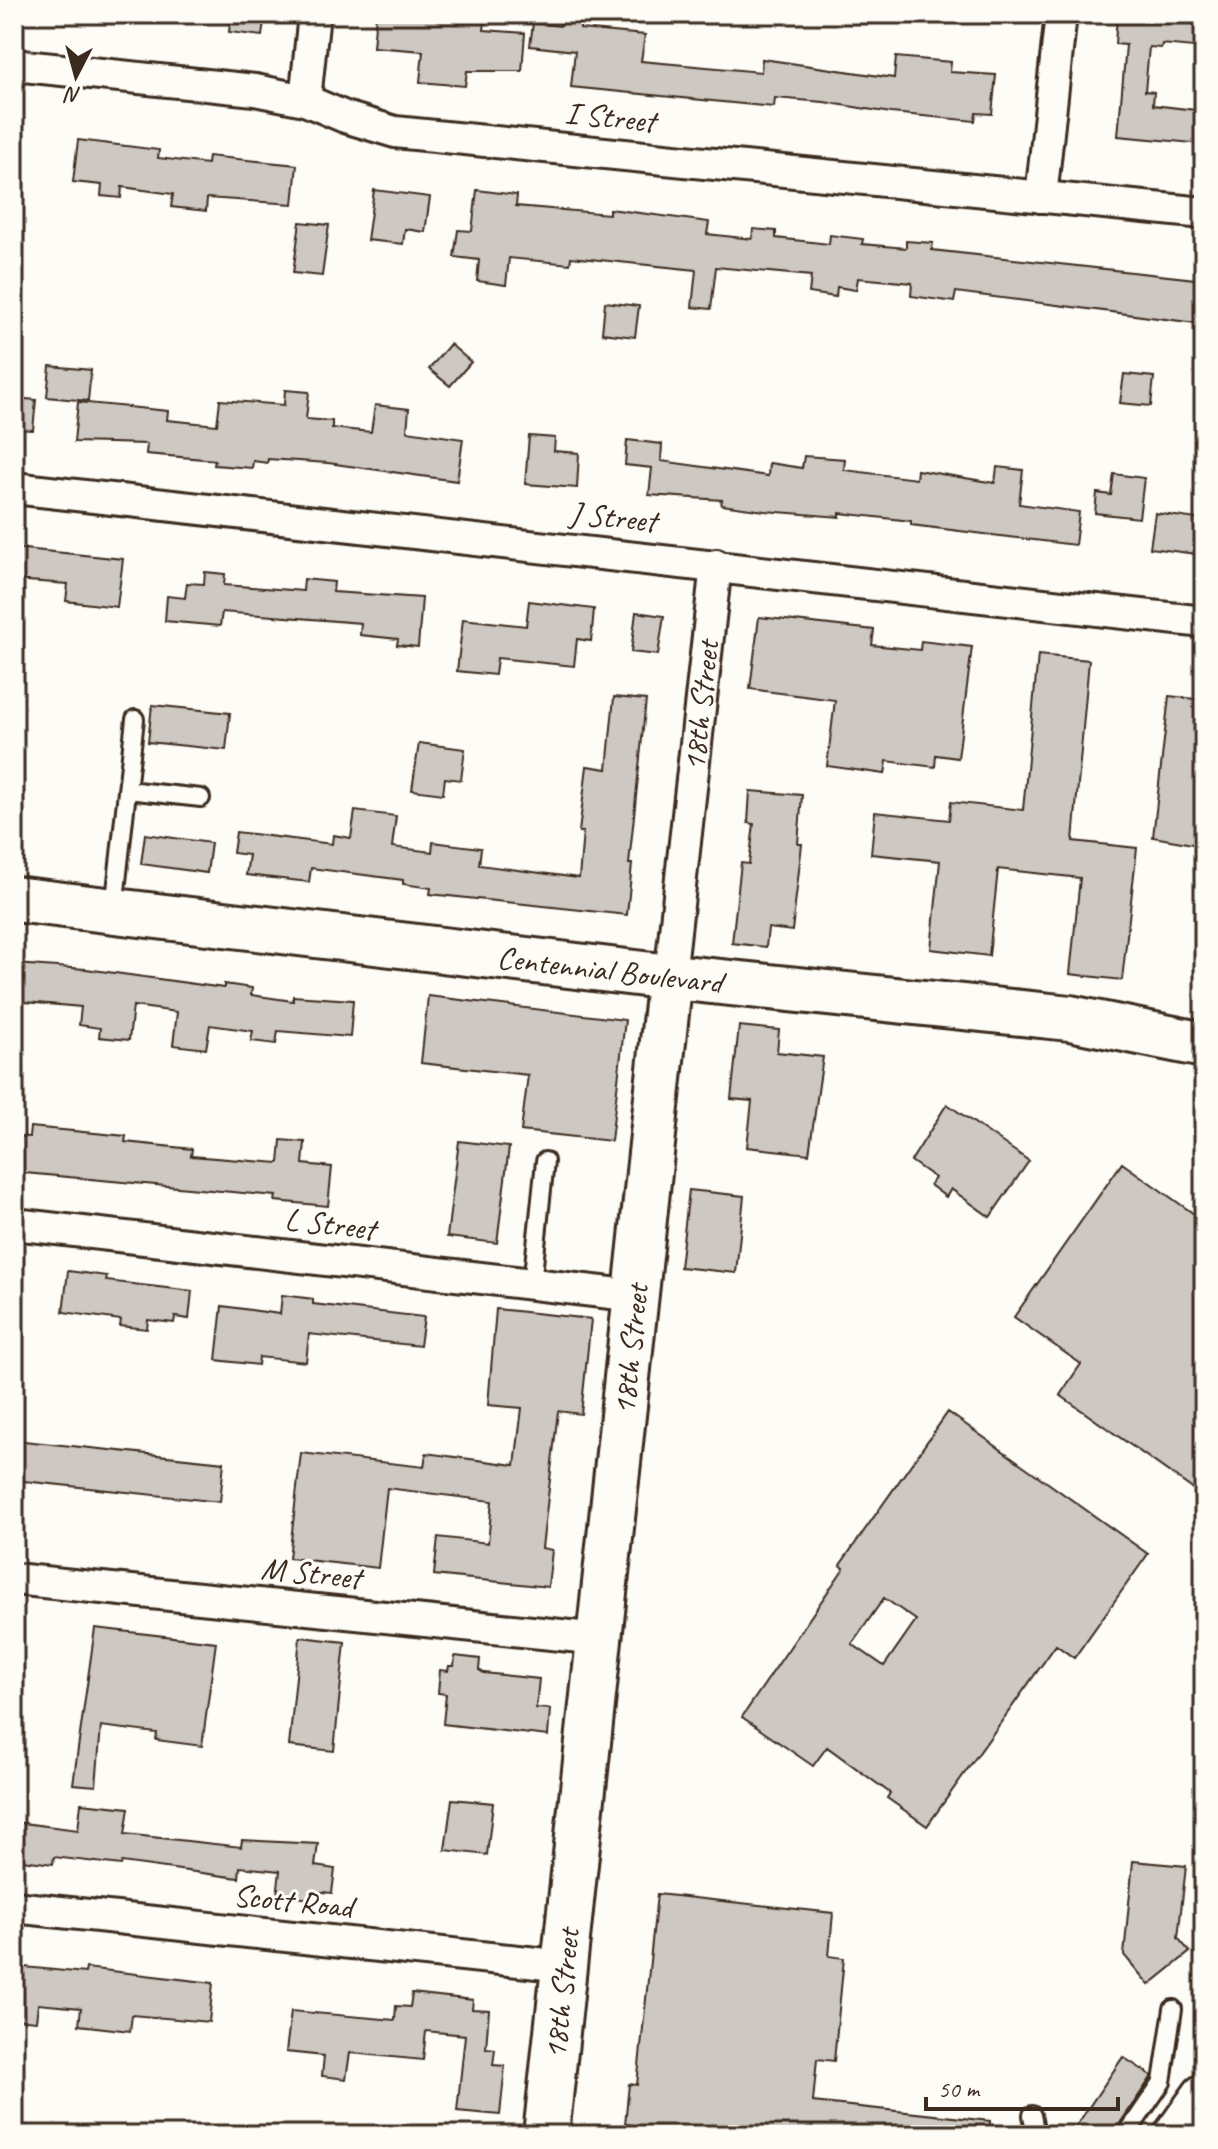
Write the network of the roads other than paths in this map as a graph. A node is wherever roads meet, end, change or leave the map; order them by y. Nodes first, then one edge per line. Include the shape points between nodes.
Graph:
1 (314, 14) edge
2 (1061, 14) edge
3 (14, 65) edge
4 (305, 100) junction
5 (1041, 197) junction
6 (1204, 213) edge
7 (14, 488) edge
8 (716, 565) junction
9 (1204, 622) edge
10 (135, 719) dead end
11 (127, 790) junction
12 (201, 798) dead end
13 (14, 899) edge
14 (114, 911) junction
15 (670, 976) junction
16 (1204, 1045) edge
17 (545, 1161) dead end
18 (14, 1224) edge
19 (532, 1284) junction
20 (637, 1296) junction
21 (14, 1579) edge
22 (600, 1639) junction
23 (14, 1907) edge
24 (565, 1966) junction
25 (1173, 2009) dead end
26 (1204, 2097) edge
27 (1032, 2115) dead end
28 (546, 2135) edge
29 (1036, 2135) edge
30 (1126, 2135) edge
31 (1177, 2135) edge

1 - 4 street
2 - 5 street
3 - 4 street, I Street
4 - 5 street, I Street via 395,132
5 - 6 street, I Street
7 - 8 street, J Street
8 - 9 street, J Street
8 - 15 street, 18th Street
10 - 11 lane
11 - 12 lane
11 - 14 lane
13 - 14 street, Centennial Boulevard
14 - 15 street, Centennial Boulevard
15 - 16 street, Centennial Boulevard via 1070,1018
15 - 20 street, 18th Street
17 - 19 lane
18 - 19 street, L Street
19 - 20 street, L Street
20 - 22 street, 18th Street
21 - 22 street, M Street
22 - 24 street, 18th Street
23 - 24 street, Scott Road
24 - 28 street, 18th Street
25 - 30 lane via 1162,2082
26 - 31 street
27 - 29 lane

